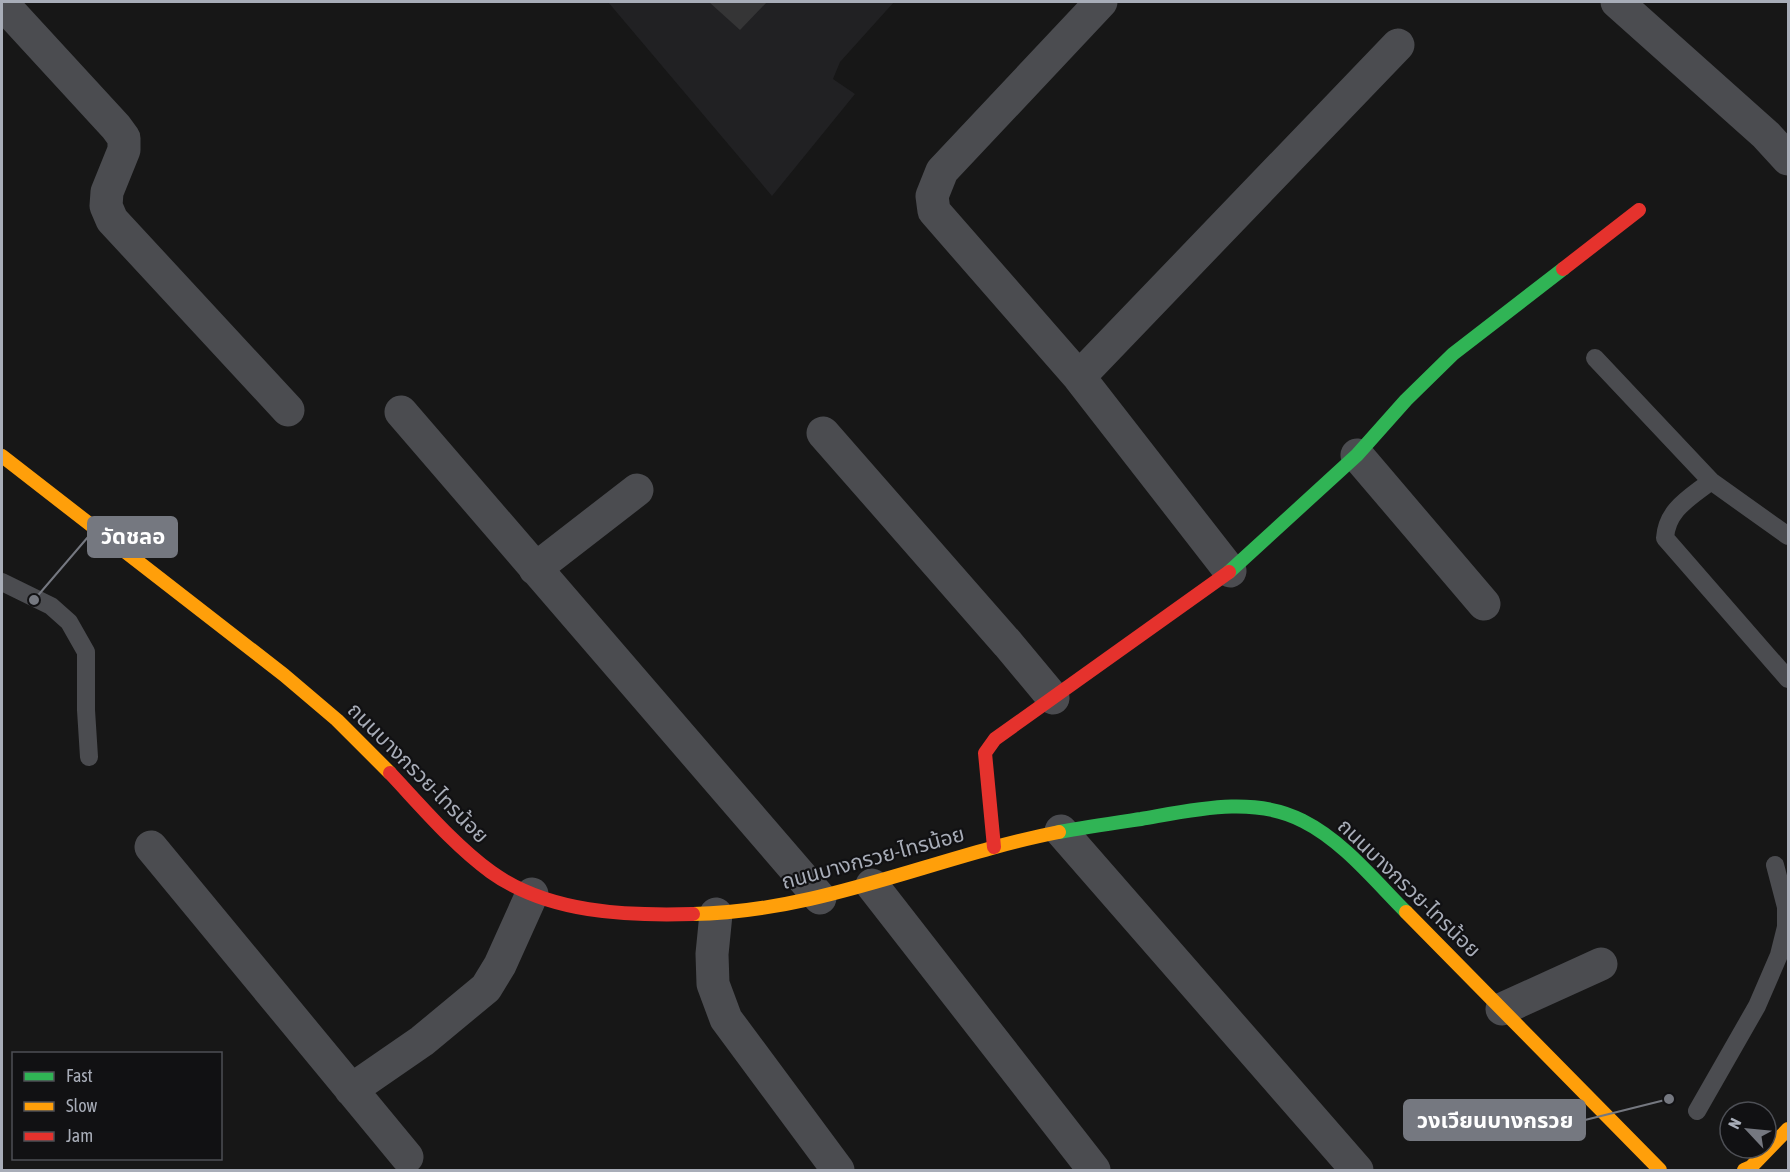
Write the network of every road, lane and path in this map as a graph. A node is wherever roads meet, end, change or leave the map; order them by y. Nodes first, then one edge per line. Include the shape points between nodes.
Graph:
1 (1101, 2) edge
2 (1617, 2) edge
3 (2, 3) edge
4 (1398, 45) dead end
5 (1788, 159) edge
6 (1639, 210) dead end
7 (1595, 358) dead end
8 (1080, 377) junction
9 (288, 410) dead end
10 (401, 412) dead end
11 (823, 433) dead end
12 (1357, 455) junction
13 (2, 456) edge
14 (1711, 481) junction
15 (636, 490) dead end
16 (1788, 536) edge
17 (535, 569) junction
18 (1230, 571) junction
19 (2, 582) edge
20 (1484, 604) dead end
21 (1788, 679) edge
22 (1053, 698) junction
23 (89, 757) dead end
24 (1061, 831) junction
25 (151, 847) dead end
26 (994, 847) junction
27 (1775, 865) dead end
28 (872, 885) junction
29 (532, 894) junction
30 (820, 898) junction
31 (716, 914) junction
32 (1787, 927) edge
33 (1601, 964) dead end
34 (1502, 1009) junction
35 (351, 1090) junction
36 (1696, 1111) dead end
37 (1788, 1129) edge
38 (406, 1157) dead end
39 (838, 1170) edge
40 (1094, 1170) edge
41 (1356, 1170) edge
42 (1660, 1170) edge
43 (1744, 1170) edge

1 - 8 street via 942,171 932,196 934,211
2 - 5 street
3 - 9 street via 124,138 124,150 107,192 106,206 112,220
4 - 8 street
6 - 12 main road via 1453,354
7 - 14 lane
8 - 18 street
10 - 17 street
11 - 22 street
12 - 18 main road
12 - 20 street
13 - 29 main road, ถนนบางกรวย-ไทรน้อย via 284,674 339,722 470,856 497,877
14 - 16 lane
14 - 21 lane via 1671,513 1665,537
15 - 17 street
17 - 30 street
18 - 22 main road
19 - 23 lane via 51,606 69,622 86,652
22 - 26 main road via 994,739 985,753
24 - 26 main road, ถนนบางกรวย-ไทรน้อย
24 - 34 main road, ถนนบางกรวย-ไทรน้อย via 1224,806 1257,807 1297,817 1325,834 1355,861
24 - 41 street
25 - 35 street
26 - 28 main road, ถนนบางกรวย-ไทรน้อย
27 - 32 lane
28 - 30 main road, ถนนบางกรวย-ไทรน้อย
28 - 40 street
29 - 31 main road, ถนนบางกรวย-ไทรน้อย via 622,913
29 - 35 street via 486,988 422,1041
30 - 31 main road, ถนนบางกรวย-ไทรน้อย
31 - 39 street via 713,984 726,1019
32 - 36 lane via 1757,1006
33 - 34 street
34 - 42 main road, ถนนบางกรวย-ไทรน้อย
35 - 38 street
37 - 43 main road

